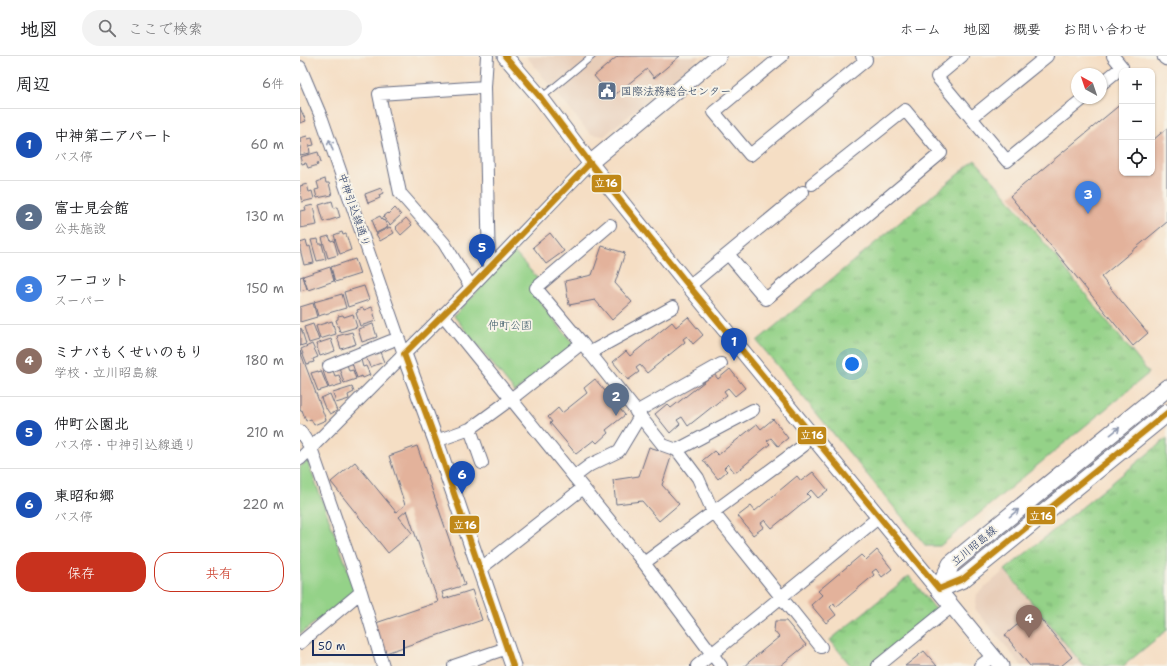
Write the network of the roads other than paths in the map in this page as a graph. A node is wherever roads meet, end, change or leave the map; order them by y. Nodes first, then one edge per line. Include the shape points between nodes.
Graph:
1 (487, 56) edge
2 (505, 56) edge
3 (592, 56) edge
4 (719, 56) edge
5 (782, 56) edge
6 (862, 56) edge
7 (962, 56) edge
8 (1047, 56) edge
9 (1113, 56) edge
10 (585, 59) edge
11 (300, 68) edge
12 (1107, 79) edge
13 (485, 87) junction
14 (541, 98) junction
15 (1077, 104) edge
16 (971, 118) junction
17 (590, 163) junction
18 (330, 168) dead end
19 (610, 225) dead end
20 (728, 254) junction
21 (489, 267) junction
22 (690, 286) junction
23 (471, 287) junction
24 (673, 307) dead end
25 (443, 315) junction
26 (391, 341) junction
27 (586, 348) junction
28 (401, 357) junction
29 (721, 364) dead end
30 (329, 366) dead end
31 (1167, 388) edge
32 (511, 399) junction
33 (753, 410) dead end
34 (1167, 413) edge
35 (638, 414) junction
36 (470, 430) junction
37 (300, 431) edge
38 (436, 441) junction
39 (803, 446) dead end
40 (311, 448) junction
41 (677, 450) junction
42 (300, 459) edge
43 (482, 463) dead end
44 (574, 477) junction
45 (583, 488) junction
46 (714, 512) junction
47 (879, 517) junction
48 (644, 564) junction
49 (480, 569) junction
50 (939, 589) junction
51 (361, 592) junction
52 (781, 596) junction
53 (952, 606) junction
54 (300, 643) edge
55 (821, 647) dead end
56 (507, 648) junction
57 (712, 654) junction
58 (997, 661) edge
59 (383, 666) edge
60 (454, 666) edge
61 (513, 666) edge
62 (697, 666) edge
63 (721, 666) edge
64 (878, 666) edge
65 (980, 666) edge

1 - 13 street
2 - 14 street
3 - 10 lane
4 - 17 street
5 - 6 street via 714,112 750,156 866,60
7 - 16 street via 937,77
8 - 16 street
9 - 12 street via 1122,67
10 - 14 lane
28 -> 11 street, 中神引込線通り via 322,119
13 - 21 street
13 - 23 street via 379,94 400,193 444,243
14 - 17 street
15 - 16 street via 1007,161
17 - 21 street
17 - 22 street
18 - 26 street
19 - 27 street via 536,288
20 - 20 street via 766,299 941,153 905,110
20 - 22 street
21 - 23 street
22 - 47 street
23 - 25 street
24 - 27 street
25 - 28 street
25 - 32 street
26 - 28 street
26 - 30 street
27 - 32 street
27 - 35 street
28 - 38 street
28 - 40 street
29 - 35 street
50 -> 31 main road, 立川昭島線 via 951,564
32 - 36 street
32 - 44 street
33 - 41 street
34 - 50 main road, 立川昭島線 via 963,579
35 - 41 street via 663,445
35 - 44 street via 619,451 590,465
36 - 38 street
36 - 43 street
37 - 40 street
38 - 49 street
39 - 46 street
40 - 42 street
40 - 51 street
41 - 46 street via 698,478
44 - 45 street
45 - 48 street
45 - 49 street
46 - 48 street
46 - 52 street
47 - 50 street
47 - 52 street
48 - 57 street
49 - 56 street
50 - 53 street
51 - 54 street
51 - 59 street
52 - 55 street
52 - 57 street
53 - 58 street
53 - 64 street
56 - 60 street
56 - 61 street
57 - 62 street
57 - 63 street
58 - 65 street

